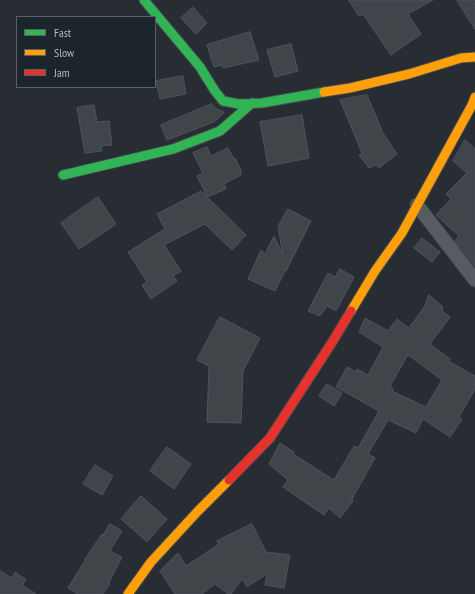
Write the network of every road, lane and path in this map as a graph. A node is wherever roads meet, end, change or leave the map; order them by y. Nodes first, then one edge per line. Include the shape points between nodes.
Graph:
1 (144, 0) edge
2 (475, 57) edge
3 (475, 97) edge
4 (252, 103) junction
5 (63, 175) dead end
6 (418, 205) junction
7 (475, 280) edge
8 (128, 594) edge

1 - 4 street via 200,67 224,101
2 - 4 street via 461,58 350,88
3 - 6 street
4 - 5 street via 220,131 173,149
6 - 7 street
6 - 8 street via 270,438 151,562

